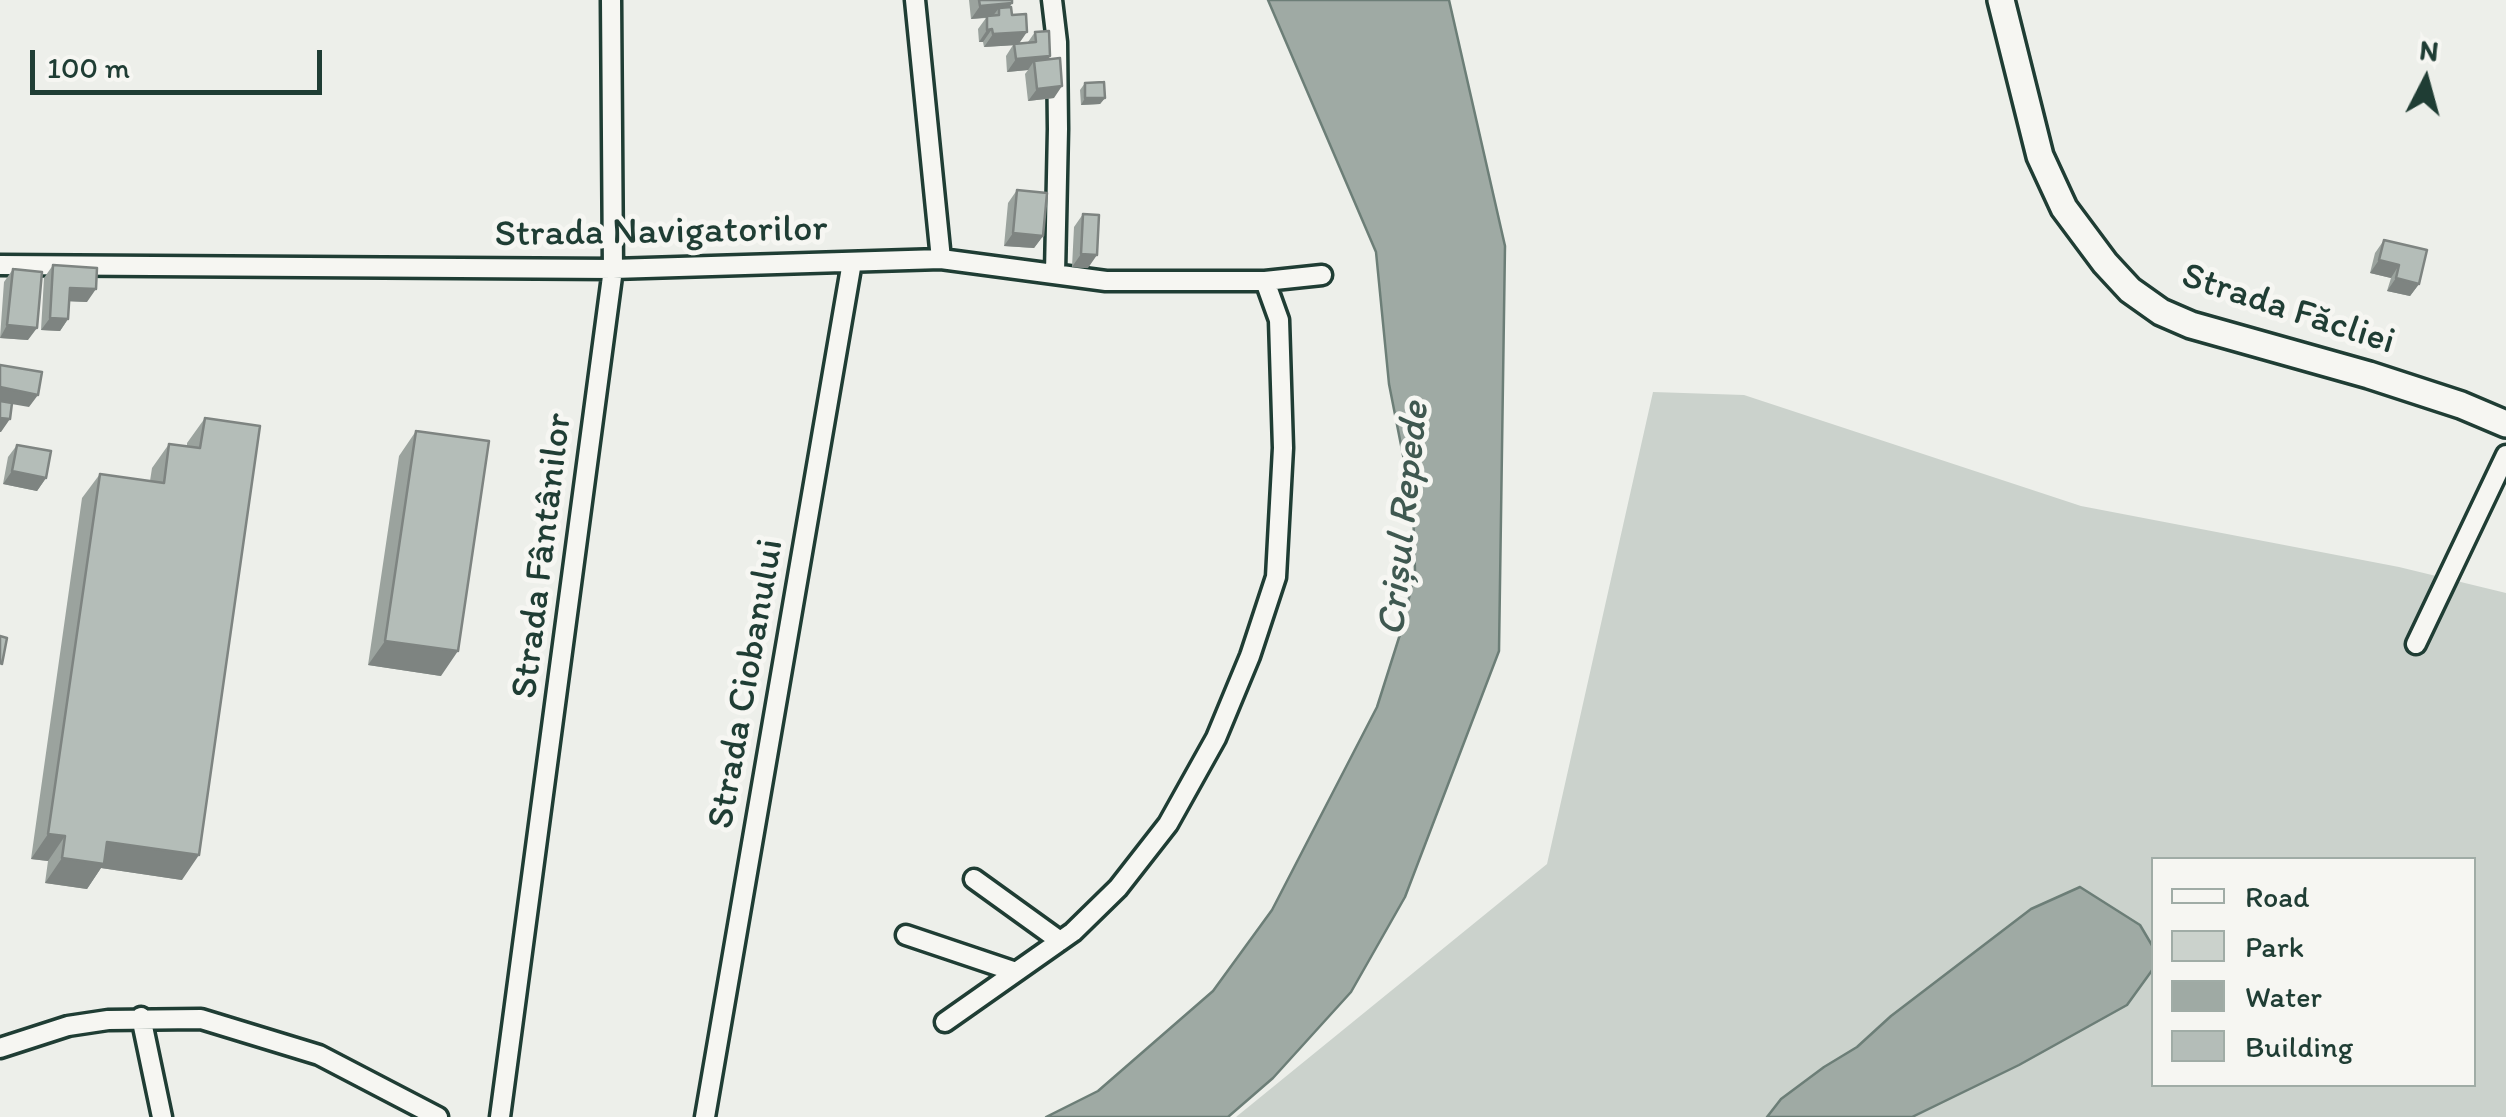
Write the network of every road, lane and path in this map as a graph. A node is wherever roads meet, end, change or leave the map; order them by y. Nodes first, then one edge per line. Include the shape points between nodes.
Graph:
1 (611, 0) edge
2 (916, 0) edge
3 (1052, 0) edge
4 (2001, 0) edge
5 (941, 259) junction
6 (852, 262) junction
7 (0, 264) edge
8 (613, 270) junction
9 (1055, 272) junction
10 (1322, 276) dead end
11 (1265, 280) junction
12 (2506, 424) edge
13 (2506, 455) edge
14 (2416, 644) dead end
15 (974, 879) dead end
16 (906, 934) dead end
17 (1060, 941) junction
18 (1013, 971) junction
19 (141, 1017) junction
20 (945, 1022) dead end
21 (0, 1048) edge
22 (162, 1117) edge
23 (438, 1117) edge
24 (500, 1117) edge
25 (705, 1117) edge

1 - 8 street, Strada Fântânilor
2 - 5 street
3 - 9 street
4 - 12 street, Strada Făcliei via 2040,156 2064,208 2130,290 2191,325 2404,386
5 - 6 street, Strada Navigatorilor
5 - 9 street, Strada Navigatorilor
6 - 8 street, Strada Navigatorilor
6 - 25 street, Strada Ciobanului
7 - 8 street, Strada Navigatorilor
8 - 24 street, Strada Fântânilor
9 - 11 street, Strada Navigatorilor via 1106,280
10 - 11 street, Strada Navigatorilor
11 - 17 street via 1280,320 1276,577 1216,738 1168,824 1118,888
13 - 14 street
15 - 17 street
16 - 18 street
17 - 18 street
18 - 20 street
19 - 21 street via 68,1026
19 - 22 street
19 - 23 street via 201,1019 320,1055

